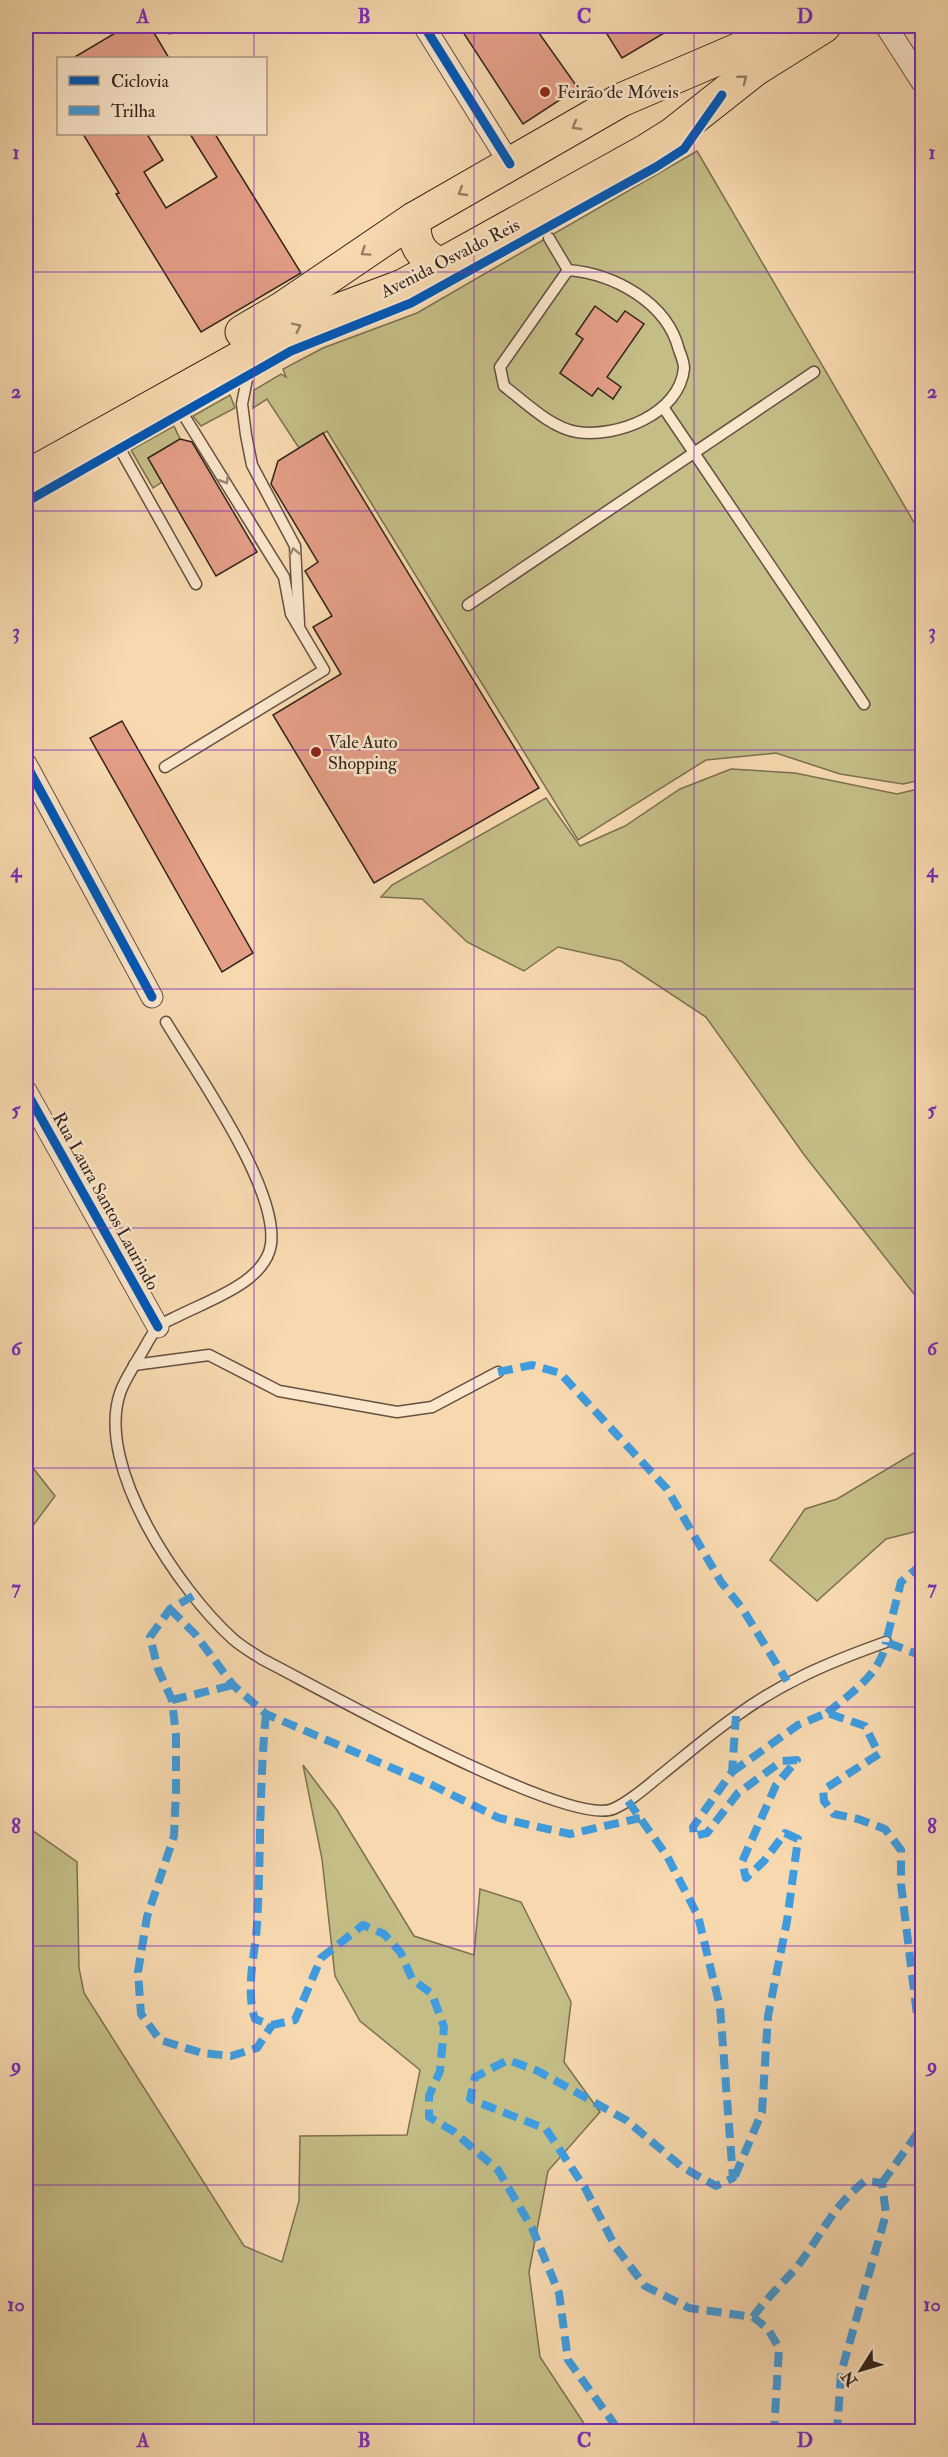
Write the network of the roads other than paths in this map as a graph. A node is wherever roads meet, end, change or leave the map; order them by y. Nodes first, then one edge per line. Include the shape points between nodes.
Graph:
1 (424, 26) edge
2 (785, 26) edge
3 (824, 26) edge
4 (886, 26) edge
5 (922, 82) edge
6 (627, 97) junction
7 (646, 151) junction
8 (510, 164) junction
9 (414, 219) junction
10 (549, 238) dead end
11 (443, 265) junction
12 (568, 270) junction
13 (253, 350) junction
14 (814, 372) dead end
15 (171, 396) junction
16 (663, 407) junction
17 (110, 430) junction
18 (694, 453) junction
19 (26, 454) edge
20 (26, 477) edge
21 (297, 582) junction
22 (196, 584) dead end
23 (285, 588) junction
24 (468, 605) dead end
25 (300, 631) junction
26 (864, 704) dead end
27 (26, 764) edge
28 (165, 767) dead end
29 (152, 996) dead end
30 (166, 1022) dead end
31 (26, 1090) edge
32 (158, 1327) junction
33 (134, 1365) junction
34 (498, 1372) dead end
35 (886, 1642) dead end

1 - 8 street
2 - 6 main road
7 -> 3 main road, Avenida Osvaldo Reis via 754,70
4 - 5 street
6 - 7 main road via 640,101 654,121 653,141
6 -> 8 main road
7 - 11 main road, Avenida Osvaldo Reis
8 -> 9 main road
9 - 11 main road via 416,244 422,254
9 -> 19 main road via 262,321
10 - 12 lane
13 -> 11 main road, Avenida Osvaldo Reis via 310,321 403,286
12 - 16 lane via 593,273 617,282 666,320 684,367 677,387
12 - 16 lane via 500,367 504,386 559,426 578,432 624,429
13 - 15 main road, Avenida Osvaldo Reis
21 -> 13 lane via 295,546 252,465 246,435 242,404
14 - 18 lane
15 - 17 main road, Avenida Osvaldo Reis
15 -> 23 lane via 284,577
16 - 18 lane
17 - 20 main road, Avenida Osvaldo Reis
17 - 22 lane
18 - 24 lane
18 - 26 lane
21 - 23 lane
21 - 25 lane
23 - 25 lane
25 - 28 lane via 324,670
27 - 29 street
30 - 32 lane via 265,1198 271,1245 265,1262 250,1279
31 - 32 street, Rua Laura Santos Laurindo
32 - 33 lane
33 - 34 lane via 209,1354 279,1391 397,1412 432,1407
33 - 35 lane via 120,1394 116,1423 120,1457 148,1530 193,1596 216,1622 262,1659 476,1769 531,1793 600,1812 612,1810 736,1716 788,1682 825,1663

